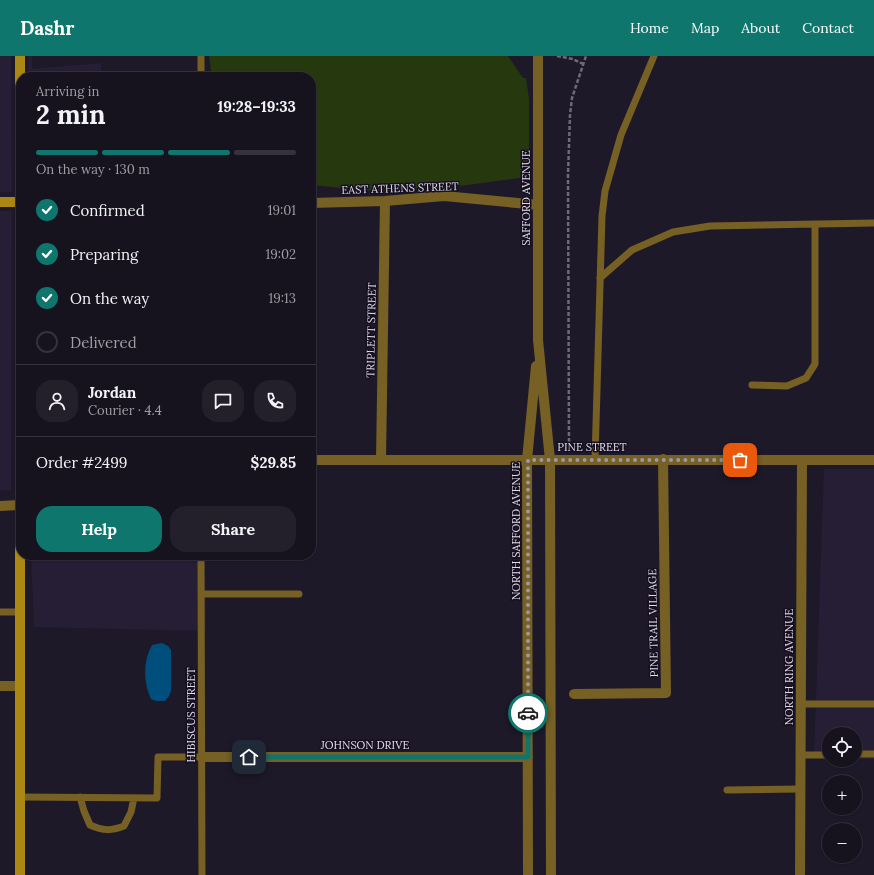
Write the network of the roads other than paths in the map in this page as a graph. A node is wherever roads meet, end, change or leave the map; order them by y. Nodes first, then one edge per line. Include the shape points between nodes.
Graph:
1 (20, 56) edge
2 (201, 56) edge
3 (538, 56) edge
4 (654, 56) edge
5 (20, 72) edge
6 (201, 72) edge
7 (384, 201) junction
8 (0, 202) edge
9 (16, 202) edge
10 (316, 203) edge
11 (538, 205) junction
12 (874, 223) edge
13 (815, 225) junction
14 (600, 278) junction
15 (538, 340) junction
16 (752, 385) dead end
17 (595, 459) junction
18 (663, 459) junction
19 (316, 460) edge
20 (381, 460) junction
21 (528, 460) junction
22 (550, 460) junction
23 (802, 460) junction
24 (874, 460) edge
25 (0, 506) edge
26 (16, 506) edge
27 (20, 560) edge
28 (201, 560) edge
29 (201, 594) junction
30 (299, 594) dead end
31 (0, 612) edge
32 (20, 612) junction
33 (0, 686) edge
34 (20, 686) junction
35 (574, 694) dead end
36 (801, 704) junction
37 (874, 704) edge
38 (862, 754) edge
39 (874, 754) edge
40 (801, 755) junction
41 (822, 755) edge
42 (202, 757) junction
43 (528, 757) junction
44 (801, 789) junction
45 (727, 790) dead end
46 (20, 797) junction
47 (80, 797) junction
48 (134, 798) junction
49 (20, 875) edge
50 (202, 875) edge
51 (528, 875) edge
52 (551, 875) edge
53 (800, 875) edge

1 - 5 main road
2 - 6 lane
3 - 11 street, SAFFORD AVENUE
4 - 14 lane via 621,135 606,185
7 - 10 street, EAST ATHENS STREET
7 - 11 street, EAST ATHENS STREET via 444,196
7 - 20 street, TRIPLETT STREET
8 - 9 main road
11 - 15 street, SAFFORD AVENUE
12 - 13 lane
13 - 14 lane via 710,226 673,232 632,250
13 - 16 lane via 815,364 806,378 787,386
14 - 17 lane
15 - 21 street, NORTH SAFFORD AVENUE
15 - 22 street
17 - 18 street, PINE STREET
17 - 22 street, PINE STREET
18 - 23 street, PINE STREET
18 - 35 street, PINE TRAIL VILLAGE via 666,693
19 - 20 street, PINE STREET
20 - 21 street, PINE STREET
21 - 22 street, PINE STREET
21 - 43 street, NORTH SAFFORD AVENUE
22 - 52 street
23 - 24 street, PINE STREET
23 - 36 street, NORTH RING AVENUE
25 - 26 street
27 - 32 main road
28 - 29 lane, HIBISCUS STREET
29 - 30 lane
29 - 42 lane, HIBISCUS STREET
31 - 32 lane
32 - 34 main road
33 - 34 street
34 - 46 main road
36 - 37 lane
36 - 40 street, NORTH RING AVENUE
38 - 39 lane
40 - 41 lane
40 - 44 street, NORTH RING AVENUE
42 - 43 street, JOHNSON DRIVE
42 - 48 lane via 158,757 157,798
42 - 50 lane, HIBISCUS STREET
43 - 51 street, NORTH SAFFORD AVENUE
44 - 45 lane
44 - 53 street, NORTH RING AVENUE
46 - 47 lane
46 - 49 main road
47 - 48 lane
47 - 48 lane via 90,825 101,830 114,830 124,826

